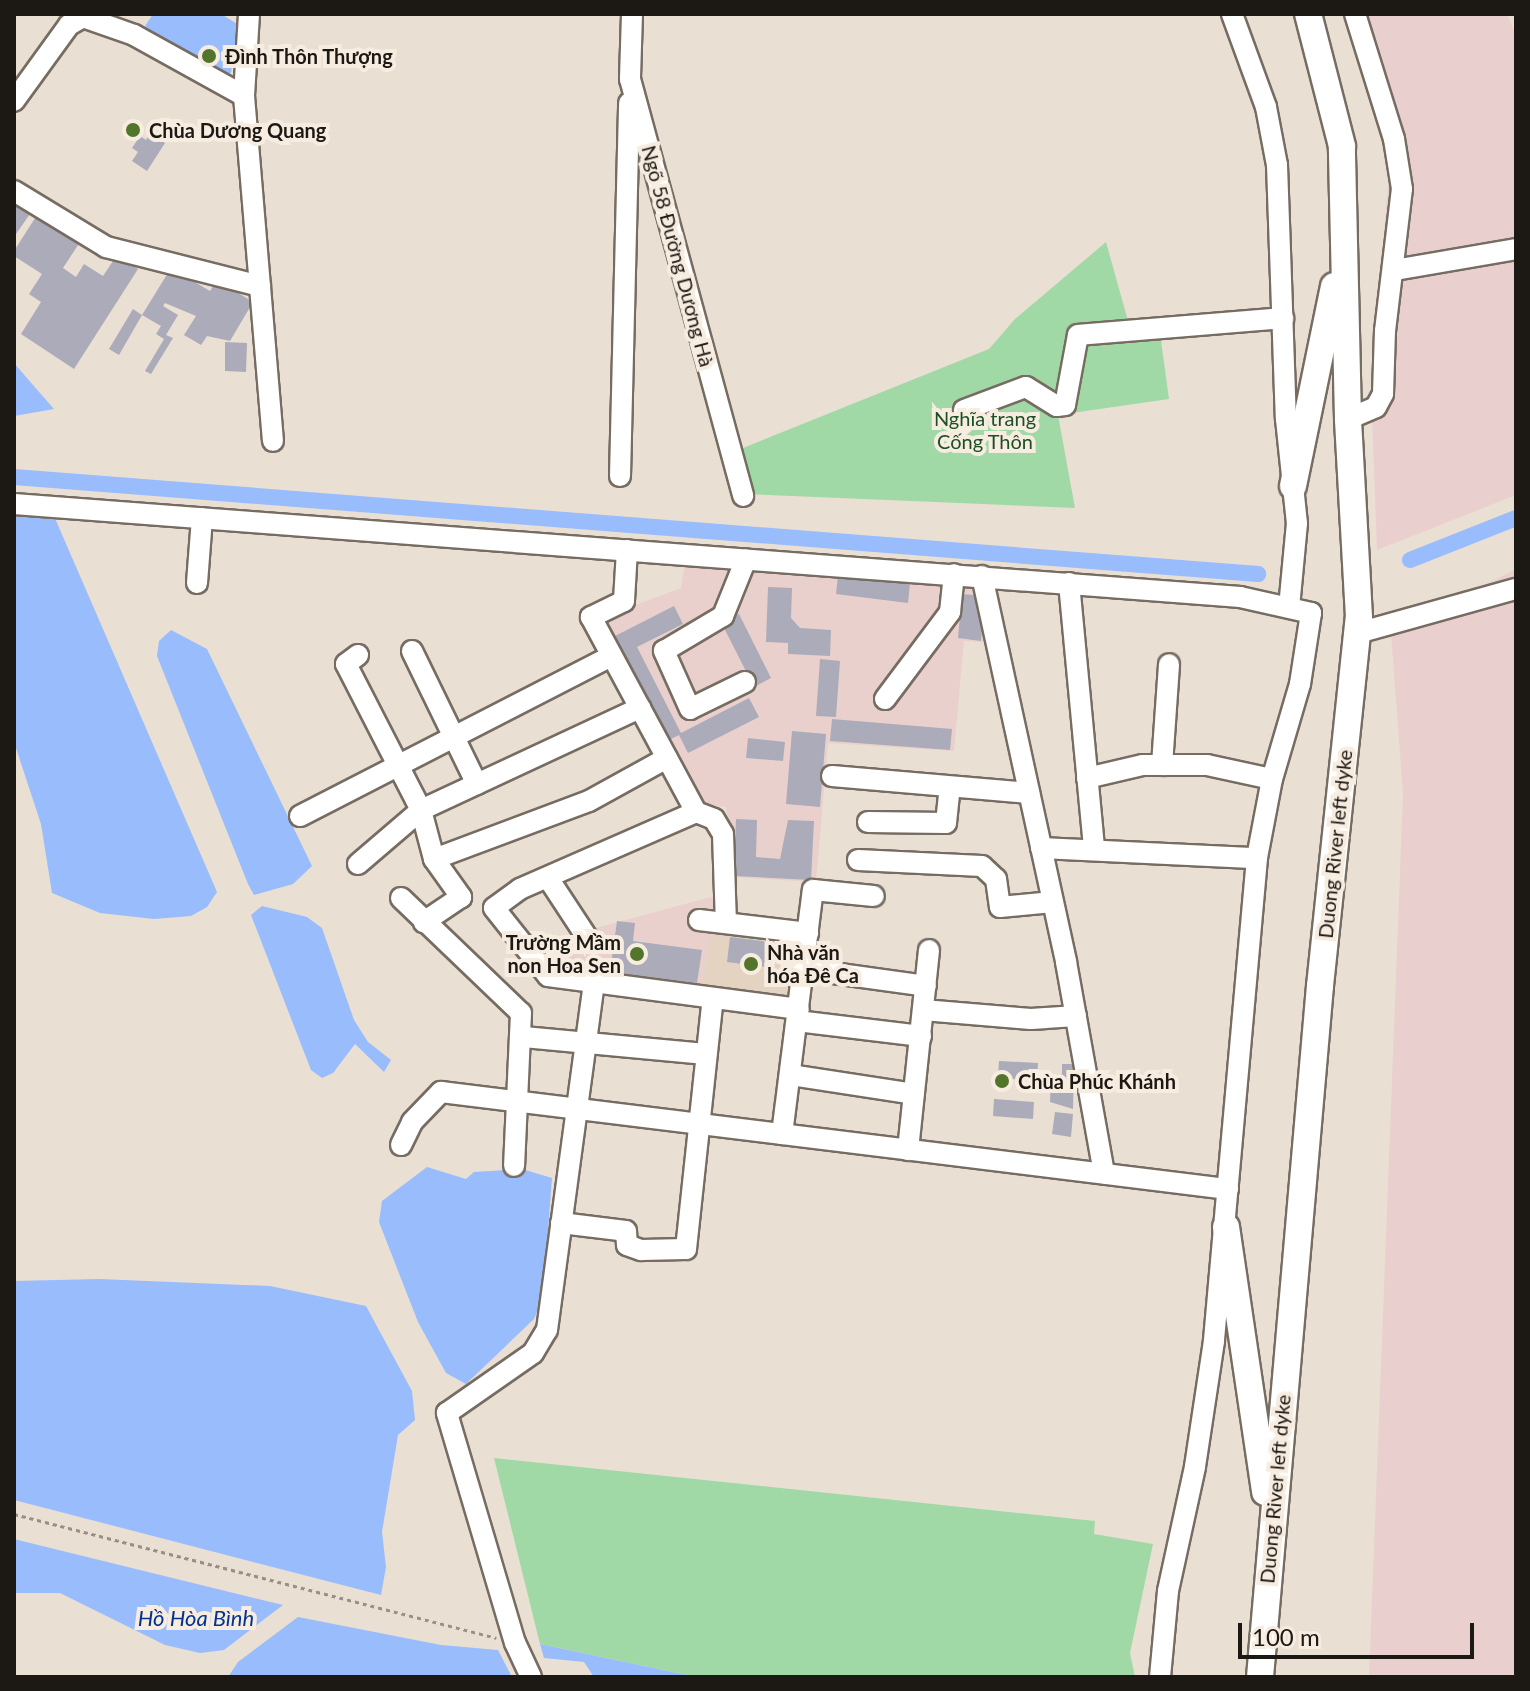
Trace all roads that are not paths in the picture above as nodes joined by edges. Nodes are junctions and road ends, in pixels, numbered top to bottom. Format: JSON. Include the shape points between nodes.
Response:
{"nodes":[{"id":1,"x":249,"y":14,"type":"edge"},
{"id":2,"x":632,"y":14,"type":"edge"},
{"id":3,"x":1232,"y":14,"type":"edge"},
{"id":4,"x":1308,"y":14,"type":"edge"},
{"id":5,"x":1364,"y":20,"type":"edge"},
{"id":6,"x":630,"y":79,"type":"junction"},
{"id":7,"x":244,"y":96,"type":"junction"},
{"id":8,"x":14,"y":101,"type":"edge"},
{"id":9,"x":14,"y":191,"type":"edge"},
{"id":10,"x":1344,"y":239,"type":"junction"},
{"id":11,"x":1516,"y":249,"type":"edge"},
{"id":12,"x":1395,"y":270,"type":"junction"},
{"id":13,"x":260,"y":286,"type":"junction"},
{"id":14,"x":1283,"y":318,"type":"junction"},
{"id":15,"x":964,"y":410,"type":"dead end"},
{"id":16,"x":1348,"y":419,"type":"junction"},
{"id":17,"x":273,"y":441,"type":"dead end"},
{"id":18,"x":620,"y":476,"type":"dead end"},
{"id":19,"x":1293,"y":486,"type":"junction"},
{"id":20,"x":743,"y":496,"type":"dead end"},
{"id":21,"x":14,"y":504,"type":"edge"},
{"id":22,"x":202,"y":518,"type":"junction"},
{"id":23,"x":627,"y":550,"type":"junction"},
{"id":24,"x":746,"y":559,"type":"junction"},
{"id":25,"x":954,"y":574,"type":"junction"},
{"id":26,"x":982,"y":576,"type":"junction"},
{"id":27,"x":197,"y":583,"type":"dead end"},
{"id":28,"x":1069,"y":583,"type":"junction"},
{"id":29,"x":1516,"y":589,"type":"edge"},
{"id":30,"x":1289,"y":608,"type":"junction"},
{"id":31,"x":1358,"y":633,"type":"junction"},
{"id":32,"x":412,"y":651,"type":"dead end"},
{"id":33,"x":358,"y":655,"type":"dead end"},
{"id":34,"x":608,"y":658,"type":"junction"},
{"id":35,"x":1169,"y":664,"type":"dead end"},
{"id":36,"x":745,"y":682,"type":"dead end"},
{"id":37,"x":885,"y":699,"type":"dead end"},
{"id":38,"x":640,"y":708,"type":"junction"},
{"id":39,"x":453,"y":735,"type":"junction"},
{"id":40,"x":667,"y":758,"type":"junction"},
{"id":41,"x":397,"y":764,"type":"junction"},
{"id":42,"x":1162,"y":765,"type":"junction"},
{"id":43,"x":832,"y":776,"type":"dead end"},
{"id":44,"x":1087,"y":778,"type":"junction"},
{"id":45,"x":1272,"y":779,"type":"junction"},
{"id":46,"x":477,"y":784,"type":"junction"},
{"id":47,"x":950,"y":787,"type":"junction"},
{"id":48,"x":1029,"y":793,"type":"junction"},
{"id":49,"x":421,"y":810,"type":"junction"},
{"id":50,"x":696,"y":812,"type":"junction"},
{"id":51,"x":300,"y":816,"type":"dead end"},
{"id":52,"x":868,"y":822,"type":"dead end"},
{"id":53,"x":1041,"y":848,"type":"junction"},
{"id":54,"x":1094,"y":849,"type":"junction"},
{"id":55,"x":1257,"y":858,"type":"junction"},
{"id":56,"x":434,"y":859,"type":"junction"},
{"id":57,"x":858,"y":860,"type":"dead end"},
{"id":58,"x":358,"y":864,"type":"dead end"},
{"id":59,"x":548,"y":878,"type":"junction"},
{"id":60,"x":874,"y":896,"type":"dead end"},
{"id":61,"x":401,"y":898,"type":"dead end"},
{"id":62,"x":1053,"y":902,"type":"junction"},
{"id":63,"x":699,"y":920,"type":"dead end"},
{"id":64,"x":424,"y":922,"type":"junction"},
{"id":65,"x":726,"y":923,"type":"junction"},
{"id":66,"x":808,"y":933,"type":"junction"},
{"id":67,"x":588,"y":939,"type":"dead end"},
{"id":68,"x":929,"y":950,"type":"dead end"},
{"id":69,"x":804,"y":969,"type":"junction"},
{"id":70,"x":594,"y":983,"type":"junction"},
{"id":71,"x":926,"y":986,"type":"junction"},
{"id":72,"x":713,"y":998,"type":"junction"},
{"id":73,"x":923,"y":1010,"type":"junction"},
{"id":74,"x":798,"y":1015,"type":"junction"},
{"id":75,"x":1076,"y":1016,"type":"junction"},
{"id":76,"x":921,"y":1036,"type":"junction"},
{"id":77,"x":523,"y":1037,"type":"junction"},
{"id":78,"x":585,"y":1040,"type":"junction"},
{"id":79,"x":706,"y":1054,"type":"junction"},
{"id":80,"x":790,"y":1075,"type":"junction"},
{"id":81,"x":914,"y":1094,"type":"junction"},
{"id":82,"x":517,"y":1101,"type":"junction"},
{"id":83,"x":578,"y":1109,"type":"junction"},
{"id":84,"x":700,"y":1122,"type":"junction"},
{"id":85,"x":782,"y":1134,"type":"junction"},
{"id":86,"x":401,"y":1145,"type":"dead end"},
{"id":87,"x":908,"y":1150,"type":"junction"},
{"id":88,"x":514,"y":1166,"type":"dead end"},
{"id":89,"x":1104,"y":1174,"type":"junction"},
{"id":90,"x":1228,"y":1189,"type":"junction"},
{"id":91,"x":561,"y":1223,"type":"junction"},
{"id":92,"x":1226,"y":1227,"type":"junction"},
{"id":93,"x":1271,"y":1535,"type":"junction"},
{"id":94,"x":531,"y":1677,"type":"edge"},
{"id":95,"x":1160,"y":1677,"type":"edge"},
{"id":96,"x":1260,"y":1677,"type":"edge"}],
"edges":[{"from":1,"to":7,"type":"street"},
{"from":2,"to":6,"type":"street","name":"Ngõ 58 Đường Dương Hà"},
{"from":3,"to":14,"type":"street","via":[[1275,146]]},
{"from":4,"to":10,"type":"main road","name":"Duong River left dyke","via":[[1340,129]]},
{"from":5,"to":12,"type":"street","via":[[1402,189]]},
{"from":6,"to":18,"type":"street"},
{"from":6,"to":20,"type":"street","name":"Ngõ 58 Đường Dương Hà"},
{"from":7,"to":8,"type":"street","via":[[134,35],[83,17],[69,25]]},
{"from":7,"to":13,"type":"street"},
{"from":9,"to":13,"type":"street","via":[[106,247]]},
{"from":10,"to":16,"type":"main road","name":"Duong River left dyke"},
{"from":10,"to":19,"type":"main road"},
{"from":11,"to":12,"type":"street"},
{"from":12,"to":16,"type":"street","via":[[1382,399]]},
{"from":13,"to":17,"type":"street"},
{"from":14,"to":15,"type":"street","via":[[1078,335],[1065,405],[1057,406],[1026,387]]},
{"from":14,"to":19,"type":"street"},
{"from":16,"to":31,"type":"main road","name":"Duong River left dyke"},
{"from":19,"to":30,"type":"street","via":[[1296,539]]},
{"from":21,"to":22,"type":"street"},
{"from":22,"to":23,"type":"street"},
{"from":22,"to":27,"type":"street"},
{"from":23,"to":24,"type":"street"},
{"from":23,"to":34,"type":"street","via":[[624,601],[591,617]]},
{"from":24,"to":25,"type":"street"},
{"from":24,"to":36,"type":"street","via":[[723,616],[664,651],[690,709]]},
{"from":25,"to":26,"type":"street"},
{"from":25,"to":37,"type":"street","via":[[950,612]]},
{"from":26,"to":28,"type":"street"},
{"from":26,"to":48,"type":"street"},
{"from":28,"to":30,"type":"street","via":[[1240,597]]},
{"from":28,"to":44,"type":"street"},
{"from":29,"to":31,"type":"street"},
{"from":30,"to":45,"type":"street","via":[[1311,613],[1300,684]]},
{"from":31,"to":93,"type":"main road","name":"Duong River left dyke"},
{"from":32,"to":39,"type":"street"},
{"from":33,"to":41,"type":"street","via":[[346,664]]},
{"from":34,"to":38,"type":"street"},
{"from":34,"to":39,"type":"street"},
{"from":35,"to":42,"type":"street"},
{"from":38,"to":40,"type":"street"},
{"from":38,"to":46,"type":"street"},
{"from":39,"to":41,"type":"street"},
{"from":39,"to":46,"type":"street"},
{"from":40,"to":50,"type":"street"},
{"from":40,"to":56,"type":"street","via":[[589,801]]},
{"from":41,"to":49,"type":"street"},
{"from":41,"to":51,"type":"street"},
{"from":42,"to":44,"type":"street"},
{"from":42,"to":45,"type":"street","via":[[1207,765]]},
{"from":43,"to":47,"type":"street"},
{"from":44,"to":54,"type":"street"},
{"from":45,"to":55,"type":"street"},
{"from":46,"to":49,"type":"street"},
{"from":47,"to":48,"type":"street"},
{"from":47,"to":52,"type":"street","via":[[946,823]]},
{"from":48,"to":53,"type":"street"},
{"from":49,"to":56,"type":"street"},
{"from":49,"to":58,"type":"street"},
{"from":50,"to":59,"type":"street"},
{"from":50,"to":65,"type":"street","via":[[714,819],[723,834]]},
{"from":53,"to":54,"type":"street"},
{"from":53,"to":62,"type":"street"},
{"from":54,"to":55,"type":"street"},
{"from":55,"to":90,"type":"street"},
{"from":56,"to":64,"type":"street","via":[[461,897]]},
{"from":57,"to":62,"type":"street","via":[[982,866],[996,879],[1000,907]]},
{"from":59,"to":67,"type":"street"},
{"from":59,"to":70,"type":"street","via":[[494,908],[548,976]]},
{"from":60,"to":66,"type":"street","via":[[813,890]]},
{"from":61,"to":64,"type":"street"},
{"from":62,"to":75,"type":"street"},
{"from":63,"to":65,"type":"street"},
{"from":64,"to":77,"type":"street","via":[[521,1013]]},
{"from":65,"to":66,"type":"street"},
{"from":66,"to":69,"type":"street"},
{"from":68,"to":71,"type":"street"},
{"from":69,"to":71,"type":"street"},
{"from":69,"to":74,"type":"street"},
{"from":70,"to":72,"type":"street"},
{"from":70,"to":78,"type":"street"},
{"from":71,"to":73,"type":"street"},
{"from":72,"to":74,"type":"street"},
{"from":72,"to":79,"type":"street"},
{"from":73,"to":75,"type":"street","via":[[1031,1019]]},
{"from":73,"to":76,"type":"street"},
{"from":74,"to":76,"type":"street"},
{"from":74,"to":80,"type":"street"},
{"from":75,"to":89,"type":"street"},
{"from":76,"to":81,"type":"street"},
{"from":77,"to":78,"type":"street"},
{"from":77,"to":82,"type":"street"},
{"from":78,"to":79,"type":"street"},
{"from":78,"to":83,"type":"street"},
{"from":79,"to":84,"type":"street"},
{"from":80,"to":81,"type":"street"},
{"from":80,"to":85,"type":"street"},
{"from":81,"to":87,"type":"street"},
{"from":82,"to":83,"type":"street"},
{"from":82,"to":86,"type":"street","via":[[441,1092],[412,1122]]},
{"from":82,"to":88,"type":"street"},
{"from":83,"to":84,"type":"street"},
{"from":83,"to":91,"type":"street"},
{"from":84,"to":85,"type":"street"},
{"from":84,"to":91,"type":"street","via":[[691,1233],[681,1253],[627,1245],[626,1231]]},
{"from":85,"to":87,"type":"street"},
{"from":87,"to":89,"type":"street"},
{"from":89,"to":90,"type":"street"},
{"from":90,"to":92,"type":"street"},
{"from":91,"to":94,"type":"street","via":[[547,1330],[533,1353],[447,1413],[515,1643]]},
{"from":92,"to":93,"type":"main road"},
{"from":92,"to":95,"type":"street","via":[[1208,1389],[1168,1591]]},
{"from":93,"to":96,"type":"main road","name":"Duong River left dyke"}]}
